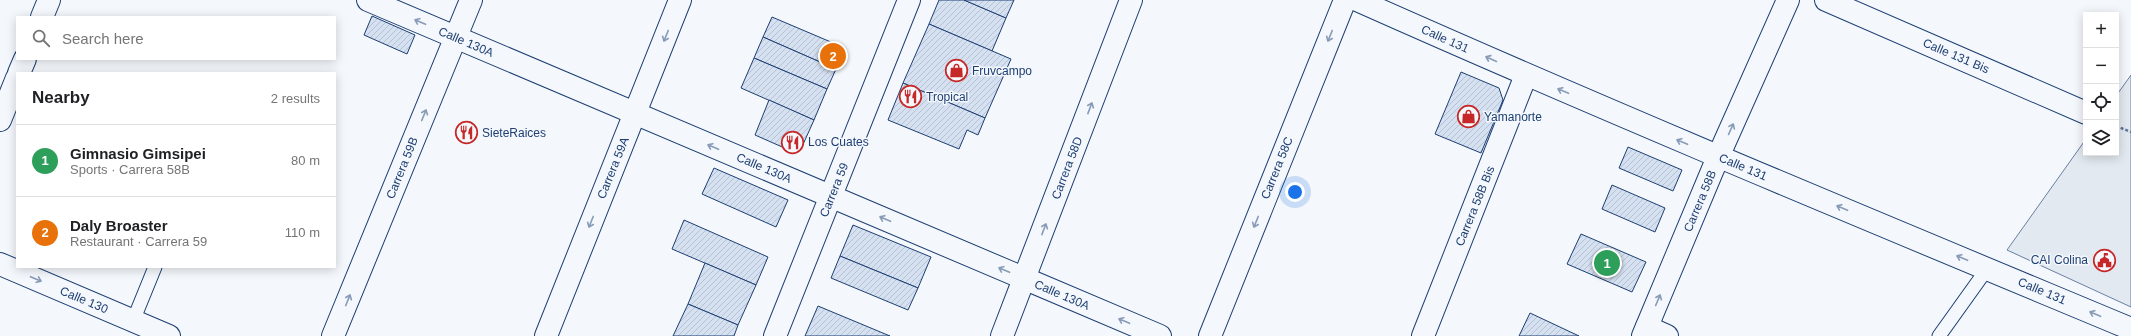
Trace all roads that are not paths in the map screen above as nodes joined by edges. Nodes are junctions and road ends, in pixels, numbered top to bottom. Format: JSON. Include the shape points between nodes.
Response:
{"nodes":[{"id":1,"x":48,"y":0,"type":"edge"},
{"id":2,"x":368,"y":0,"type":"edge"},
{"id":3,"x":471,"y":0,"type":"edge"},
{"id":4,"x":680,"y":0,"type":"edge"},
{"id":5,"x":909,"y":0,"type":"edge"},
{"id":6,"x":1131,"y":0,"type":"edge"},
{"id":7,"x":1345,"y":0,"type":"edge"},
{"id":8,"x":1357,"y":0,"type":"edge"},
{"id":9,"x":1788,"y":0,"type":"edge"},
{"id":10,"x":1826,"y":0,"type":"edge"},
{"id":11,"x":42,"y":16,"type":"edge"},
{"id":12,"x":456,"y":38,"type":"junction"},
{"id":13,"x":25,"y":60,"type":"edge"},
{"id":14,"x":19,"y":72,"type":"edge"},
{"id":15,"x":1526,"y":75,"type":"junction"},
{"id":16,"x":16,"y":80,"type":"edge"},
{"id":17,"x":2083,"y":112,"type":"edge"},
{"id":18,"x":635,"y":114,"type":"junction"},
{"id":19,"x":0,"y":120,"type":"edge"},
{"id":20,"x":1718,"y":157,"type":"junction"},
{"id":21,"x":831,"y":197,"type":"junction"},
{"id":22,"x":0,"y":264,"type":"edge"},
{"id":23,"x":155,"y":268,"type":"edge"},
{"id":24,"x":1987,"y":269,"type":"junction"},
{"id":25,"x":1025,"y":279,"type":"junction"},
{"id":26,"x":133,"y":321,"type":"junction"},
{"id":27,"x":2131,"y":328,"type":"edge"},
{"id":28,"x":1645,"y":332,"type":"edge"},
{"id":29,"x":169,"y":336,"type":"edge"},
{"id":30,"x":333,"y":336,"type":"edge"},
{"id":31,"x":546,"y":336,"type":"edge"},
{"id":32,"x":775,"y":336,"type":"edge"},
{"id":33,"x":1002,"y":336,"type":"edge"},
{"id":34,"x":1160,"y":336,"type":"edge"},
{"id":35,"x":1210,"y":336,"type":"edge"},
{"id":36,"x":1423,"y":336,"type":"edge"},
{"id":37,"x":1667,"y":336,"type":"edge"},
{"id":38,"x":1939,"y":336,"type":"edge"}],
"edges":[{"from":1,"to":11,"type":"street"},
{"from":12,"to":2,"type":"street","name":"Calle 130A","one_way":true},
{"from":3,"to":12,"type":"street","name":"Carrera 59B"},
{"from":4,"to":18,"type":"street","name":"Carrera 59A","one_way":true},
{"from":5,"to":21,"type":"street","name":"Carrera 59"},
{"from":25,"to":6,"type":"street","name":"Carrera 58D","one_way":true},
{"from":7,"to":35,"type":"street","name":"Carrera 58C","one_way":true},
{"from":15,"to":8,"type":"street","name":"Calle 131","one_way":true},
{"from":20,"to":9,"type":"street","name":"Carrera 58B","one_way":true},
{"from":10,"to":17,"type":"street","name":"Calle 131 Bis"},
{"from":12,"to":18,"type":"street","name":"Calle 130A"},
{"from":30,"to":12,"type":"street","name":"Carrera 59B","one_way":true},
{"from":13,"to":14,"type":"street"},
{"from":20,"to":15,"type":"street","name":"Calle 131","one_way":true},
{"from":15,"to":36,"type":"street","name":"Carrera 58B Bis"},
{"from":16,"to":19,"type":"street"},
{"from":21,"to":18,"type":"street","name":"Calle 130A","one_way":true},
{"from":18,"to":31,"type":"street","name":"Carrera 59A","one_way":true},
{"from":24,"to":20,"type":"street","name":"Calle 131","one_way":true},
{"from":28,"to":20,"type":"street","name":"Carrera 58B","one_way":true},
{"from":25,"to":21,"type":"street","name":"Calle 130A","one_way":true},
{"from":21,"to":32,"type":"street","name":"Carrera 59"},
{"from":22,"to":26,"type":"street","name":"Calle 130","one_way":true},
{"from":23,"to":26,"type":"lane"},
{"from":27,"to":24,"type":"street","name":"Calle 131","one_way":true},
{"from":24,"to":38,"type":"lane"},
{"from":25,"to":33,"type":"street","name":"Carrera 58D"},
{"from":34,"to":25,"type":"street","name":"Calle 130A","one_way":true},
{"from":26,"to":29,"type":"street","name":"Calle 130"},
{"from":28,"to":37,"type":"street"}]}
